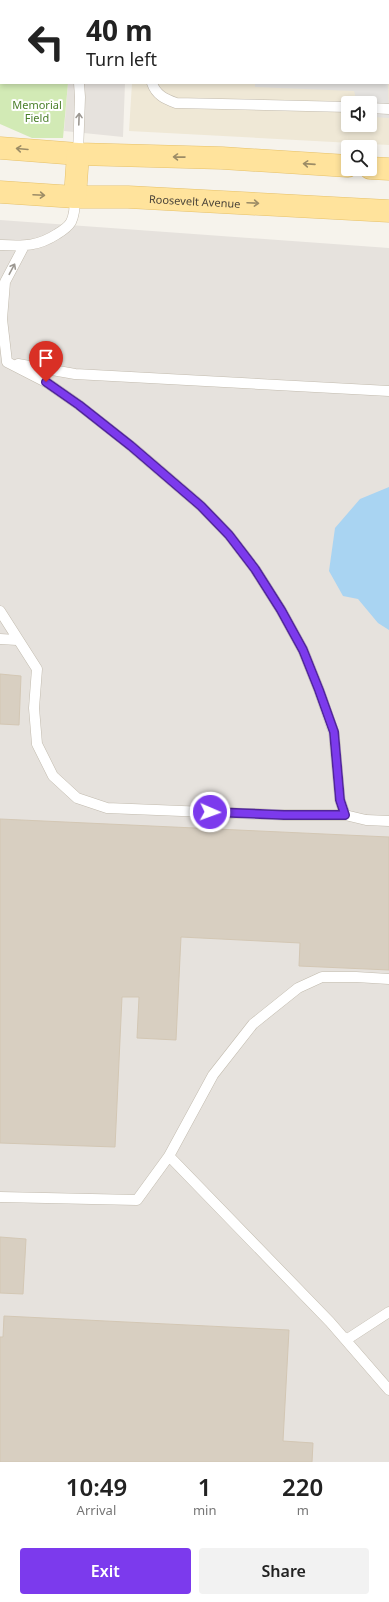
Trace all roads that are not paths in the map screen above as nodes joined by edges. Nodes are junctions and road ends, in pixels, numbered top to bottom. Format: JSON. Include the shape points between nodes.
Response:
{"nodes":[{"id":1,"x":79,"y":84,"type":"edge"},
{"id":2,"x":152,"y":84,"type":"edge"},
{"id":3,"x":341,"y":107,"type":"edge"},
{"id":4,"x":377,"y":108,"type":"edge"},
{"id":5,"x":389,"y":109,"type":"edge"},
{"id":6,"x":0,"y":148,"type":"edge"},
{"id":7,"x":78,"y":154,"type":"junction"},
{"id":8,"x":341,"y":166,"type":"edge"},
{"id":9,"x":377,"y":168,"type":"edge"},
{"id":10,"x":389,"y":169,"type":"edge"},
{"id":11,"x":0,"y":192,"type":"edge"},
{"id":12,"x":76,"y":197,"type":"junction"},
{"id":13,"x":389,"y":210,"type":"edge"},
{"id":14,"x":0,"y":245,"type":"edge"},
{"id":15,"x":24,"y":246,"type":"junction"},
{"id":16,"x":2,"y":362,"type":"edge"},
{"id":17,"x":389,"y":392,"type":"edge"},
{"id":18,"x":0,"y":611,"type":"edge"},
{"id":19,"x":0,"y":639,"type":"edge"},
{"id":20,"x":17,"y":640,"type":"junction"},
{"id":21,"x":345,"y":815,"type":"junction"},
{"id":22,"x":389,"y":821,"type":"edge"},
{"id":23,"x":389,"y":979,"type":"edge"},
{"id":24,"x":168,"y":1156,"type":"junction"},
{"id":25,"x":0,"y":1197,"type":"edge"},
{"id":26,"x":389,"y":1312,"type":"edge"},
{"id":27,"x":346,"y":1340,"type":"junction"},
{"id":28,"x":389,"y":1390,"type":"edge"}],
"edges":[{"from":7,"to":1,"type":"lane","one_way":true},
{"from":2,"to":3,"type":"lane","via":[[161,96],[176,103]]},
{"from":4,"to":5,"type":"lane"},
{"from":7,"to":6,"type":"main road","one_way":true},
{"from":8,"to":7,"type":"main road","one_way":true,"via":[[222,158]]},
{"from":7,"to":12,"type":"main road"},
{"from":9,"to":10,"type":"main road"},
{"from":11,"to":12,"type":"main road","name":"Roosevelt Avenue","one_way":true},
{"from":12,"to":13,"type":"main road","name":"Roosevelt Avenue","one_way":true},
{"from":12,"to":15,"type":"lane","via":[[71,221],[64,230],[45,241]]},
{"from":14,"to":15,"type":"lane"},
{"from":16,"to":15,"type":"lane","one_way":true,"via":[[5,282]]},
{"from":16,"to":17,"type":"lane","via":[[75,374]]},
{"from":16,"to":21,"type":"lane","via":[[46,382],[131,446],[201,506],[229,535],[255,569],[303,650],[334,732],[340,800]]},
{"from":18,"to":20,"type":"lane"},
{"from":19,"to":20,"type":"lane"},
{"from":20,"to":21,"type":"lane","via":[[37,669],[34,708],[37,744],[53,776],[77,798],[107,808]]},
{"from":21,"to":22,"type":"lane","via":[[366,820]]},
{"from":23,"to":24,"type":"lane","via":[[322,977],[298,988],[253,1024],[213,1074]]},
{"from":24,"to":25,"type":"lane","via":[[137,1200]]},
{"from":24,"to":27,"type":"lane"},
{"from":26,"to":27,"type":"lane"},
{"from":27,"to":28,"type":"lane"}]}
